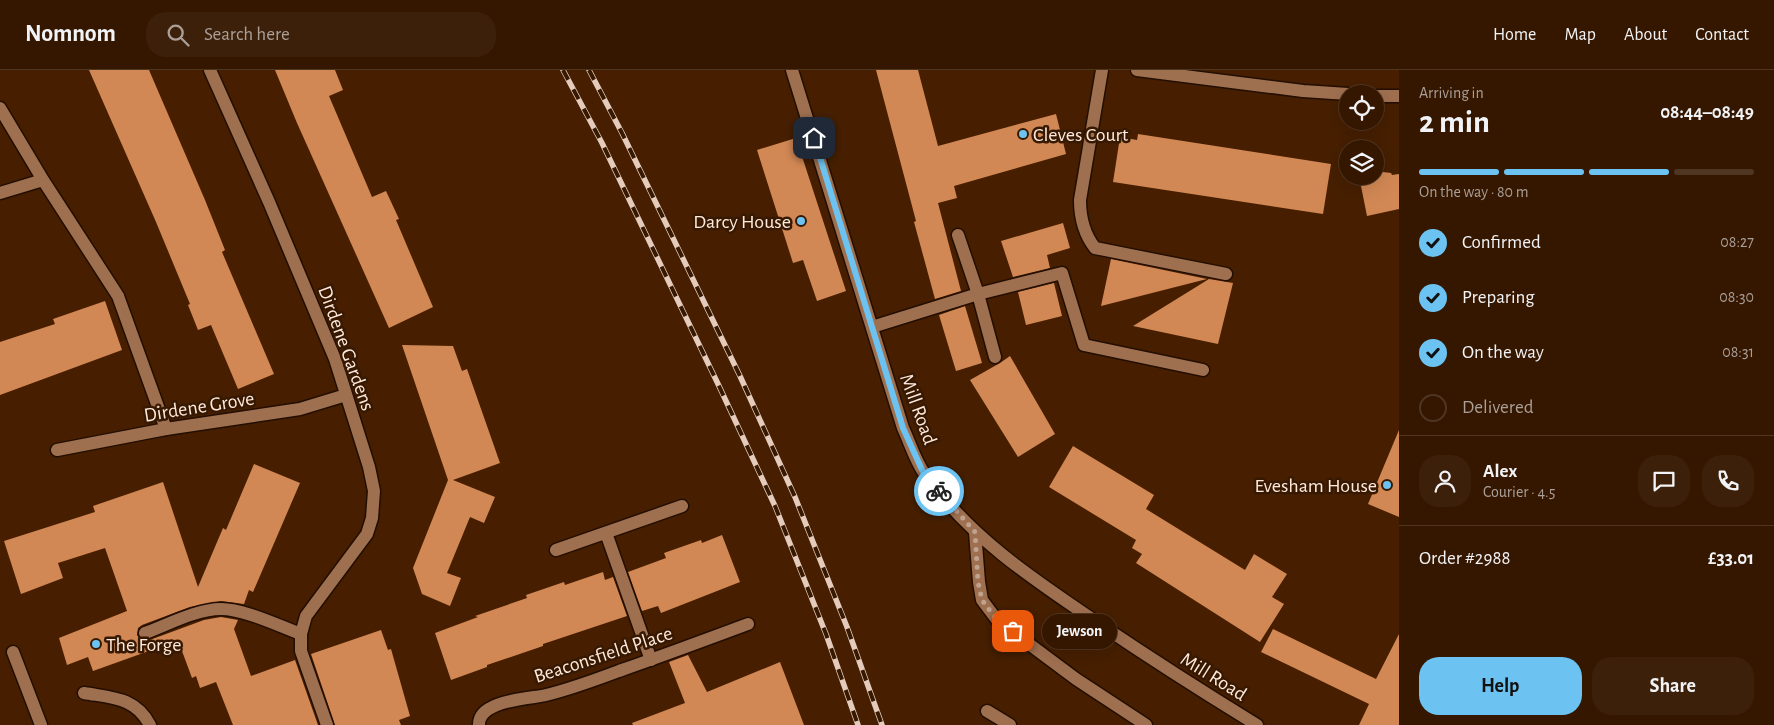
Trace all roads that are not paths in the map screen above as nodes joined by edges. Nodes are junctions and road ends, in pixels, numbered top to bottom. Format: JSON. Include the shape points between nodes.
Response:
{"nodes":[{"id":1,"x":210,"y":70,"type":"edge"},
{"id":2,"x":792,"y":70,"type":"edge"},
{"id":3,"x":1102,"y":70,"type":"edge"},
{"id":4,"x":1137,"y":70,"type":"edge"},
{"id":5,"x":1339,"y":93,"type":"edge"},
{"id":6,"x":1384,"y":96,"type":"edge"},
{"id":7,"x":1399,"y":96,"type":"edge"},
{"id":8,"x":0,"y":108,"type":"edge"},
{"id":9,"x":43,"y":180,"type":"junction"},
{"id":10,"x":0,"y":193,"type":"edge"},
{"id":11,"x":958,"y":235,"type":"dead end"},
{"id":12,"x":1226,"y":274,"type":"dead end"},
{"id":13,"x":978,"y":294,"type":"junction"},
{"id":14,"x":872,"y":327,"type":"junction"},
{"id":15,"x":995,"y":357,"type":"dead end"},
{"id":16,"x":1203,"y":370,"type":"dead end"},
{"id":17,"x":346,"y":394,"type":"junction"},
{"id":18,"x":166,"y":429,"type":"junction"},
{"id":19,"x":57,"y":450,"type":"dead end"},
{"id":20,"x":682,"y":506,"type":"dead end"},
{"id":21,"x":975,"y":532,"type":"junction"},
{"id":22,"x":606,"y":533,"type":"junction"},
{"id":23,"x":556,"y":550,"type":"dead end"},
{"id":24,"x":748,"y":624,"type":"dead end"},
{"id":25,"x":145,"y":633,"type":"dead end"},
{"id":26,"x":301,"y":634,"type":"junction"},
{"id":27,"x":13,"y":652,"type":"dead end"},
{"id":28,"x":650,"y":660,"type":"junction"},
{"id":29,"x":84,"y":693,"type":"dead end"},
{"id":30,"x":987,"y":712,"type":"dead end"},
{"id":31,"x":42,"y":725,"type":"edge"},
{"id":32,"x":150,"y":725,"type":"edge"},
{"id":33,"x":327,"y":725,"type":"edge"},
{"id":34,"x":479,"y":725,"type":"edge"},
{"id":35,"x":1010,"y":725,"type":"edge"},
{"id":36,"x":1146,"y":725,"type":"edge"},
{"id":37,"x":1257,"y":725,"type":"edge"}],
"edges":[{"from":1,"to":17,"type":"street","name":"Dirdene Gardens","via":[[332,350]]},
{"from":2,"to":14,"type":"street","name":"Mill Road"},
{"from":3,"to":12,"type":"street","via":[[1080,200],[1080,215],[1088,238],[1095,248]]},
{"from":4,"to":5,"type":"street"},
{"from":6,"to":7,"type":"street"},
{"from":8,"to":9,"type":"street"},
{"from":9,"to":10,"type":"street"},
{"from":9,"to":18,"type":"street","via":[[118,296]]},
{"from":11,"to":13,"type":"street"},
{"from":13,"to":14,"type":"street"},
{"from":13,"to":15,"type":"street"},
{"from":13,"to":16,"type":"street","via":[[1062,273],[1084,345]]},
{"from":14,"to":21,"type":"street","name":"Mill Road","via":[[903,428],[923,472]]},
{"from":17,"to":18,"type":"street","name":"Dirdene Grove","via":[[300,409]]},
{"from":17,"to":26,"type":"street","name":"Dirdene Gardens","via":[[369,467],[374,492],[372,518],[367,534],[306,616]]},
{"from":18,"to":19,"type":"street","name":"Dirdene Grove"},
{"from":20,"to":22,"type":"street"},
{"from":21,"to":36,"type":"street","via":[[982,600],[997,620],[1076,679]]},
{"from":21,"to":37,"type":"street","name":"Mill Road","via":[[1041,584]]},
{"from":22,"to":23,"type":"street"},
{"from":22,"to":28,"type":"street"},
{"from":24,"to":28,"type":"street","name":"Beaconsfield Place"},
{"from":25,"to":26,"type":"street","via":[[204,611],[220,609],[235,610]]},
{"from":26,"to":33,"type":"street","via":[[301,651]]},
{"from":27,"to":31,"type":"street"},
{"from":28,"to":34,"type":"street","name":"Beaconsfield Place","via":[[546,695],[507,702],[484,711]]},
{"from":29,"to":32,"type":"street","via":[[122,699],[134,705]]},
{"from":30,"to":35,"type":"street"}]}
